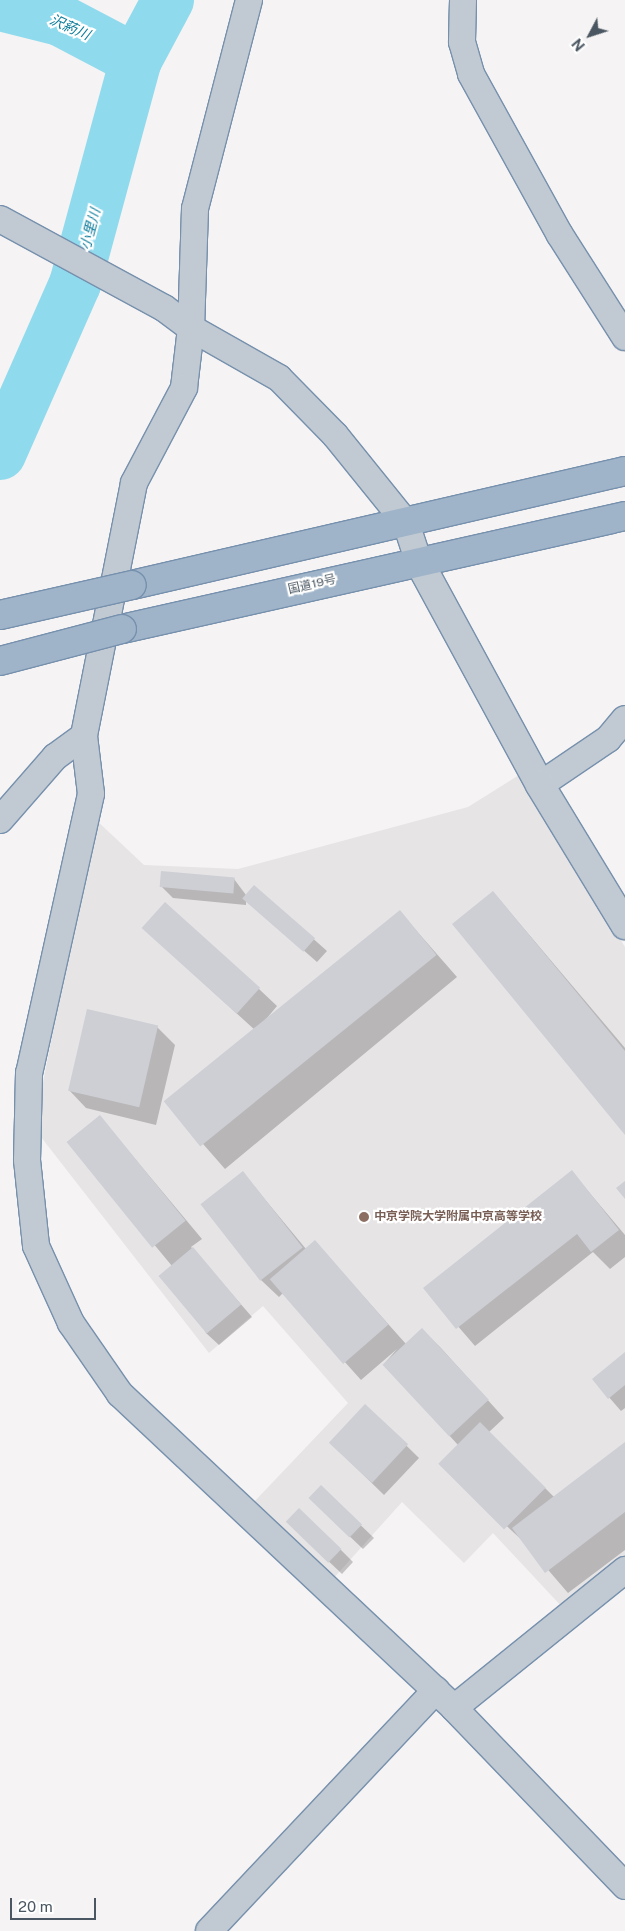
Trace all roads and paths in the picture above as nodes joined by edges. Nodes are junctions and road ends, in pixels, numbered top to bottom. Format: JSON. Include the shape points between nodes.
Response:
{"nodes":[{"id":1,"x":249,"y":0,"type":"edge"},
{"id":2,"x":463,"y":0,"type":"edge"},
{"id":3,"x":0,"y":219,"type":"edge"},
{"id":4,"x":191,"y":328,"type":"junction"},
{"id":5,"x":625,"y":337,"type":"edge"},
{"id":6,"x":625,"y":471,"type":"edge"},
{"id":7,"x":625,"y":516,"type":"edge"},
{"id":8,"x":406,"y":523,"type":"junction"},
{"id":9,"x":418,"y":560,"type":"junction"},
{"id":10,"x":0,"y":615,"type":"edge"},
{"id":11,"x":0,"y":662,"type":"edge"},
{"id":12,"x":625,"y":719,"type":"edge"},
{"id":13,"x":84,"y":736,"type":"junction"},
{"id":14,"x":540,"y":785,"type":"junction"},
{"id":15,"x":0,"y":820,"type":"edge"},
{"id":16,"x":625,"y":925,"type":"edge"},
{"id":17,"x":625,"y":1570,"type":"edge"},
{"id":18,"x":436,"y":1690,"type":"junction"},
{"id":19,"x":454,"y":1708,"type":"junction"},
{"id":20,"x":625,"y":1886,"type":"edge"},
{"id":21,"x":209,"y":1931,"type":"edge"}],
"edges":[{"from":1,"to":4,"type":"street","via":[[195,208]]},
{"from":2,"to":5,"type":"street","via":[[462,42],[471,74],[560,235]]},
{"from":3,"to":4,"type":"street","via":[[164,308]]},
{"from":4,"to":8,"type":"street","via":[[279,378],[335,435]]},
{"from":4,"to":13,"type":"street","via":[[184,388],[134,483]]},
{"from":6,"to":8,"type":"highway"},
{"from":7,"to":9,"type":"highway","name":"国道19号"},
{"from":8,"to":9,"type":"street"},
{"from":8,"to":10,"type":"highway","bridge":true},
{"from":9,"to":11,"type":"highway","name":"国道19号","bridge":true,"via":[[122,629]]},
{"from":9,"to":14,"type":"street"},
{"from":12,"to":14,"type":"street","via":[[608,739]]},
{"from":13,"to":15,"type":"street","via":[[55,757]]},
{"from":13,"to":18,"type":"street","via":[[91,794],[29,1073],[27,1160],[36,1246],[72,1323],[120,1394]]},
{"from":14,"to":16,"type":"street"},
{"from":17,"to":19,"type":"street"},
{"from":18,"to":19,"type":"street"},
{"from":18,"to":21,"type":"street"},
{"from":19,"to":20,"type":"street"}]}
